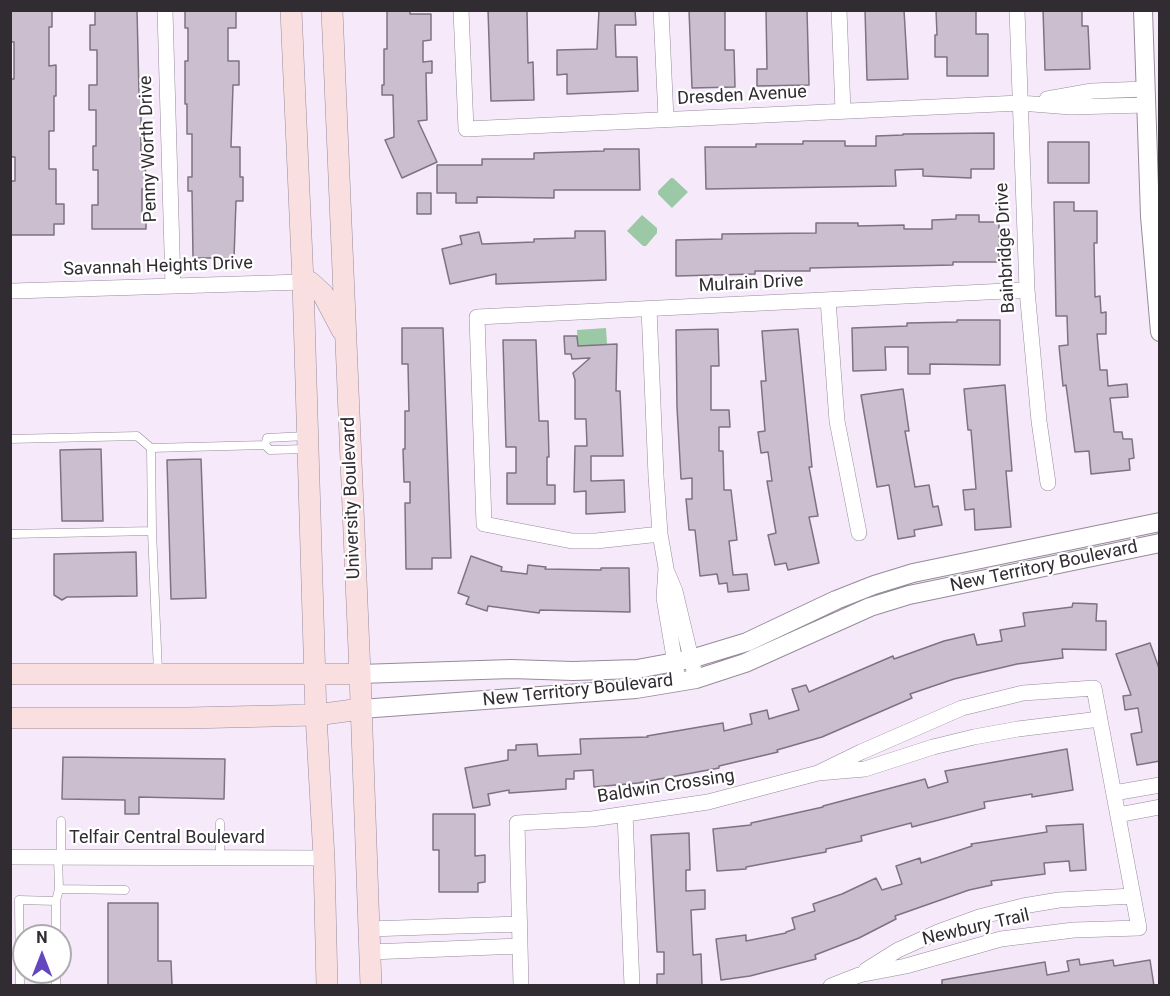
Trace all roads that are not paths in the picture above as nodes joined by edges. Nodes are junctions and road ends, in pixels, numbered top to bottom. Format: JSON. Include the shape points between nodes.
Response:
{"nodes":[{"id":1,"x":165,"y":10,"type":"edge"},
{"id":2,"x":291,"y":10,"type":"edge"},
{"id":3,"x":332,"y":10,"type":"edge"},
{"id":4,"x":461,"y":10,"type":"edge"},
{"id":5,"x":661,"y":10,"type":"edge"},
{"id":6,"x":839,"y":10,"type":"edge"},
{"id":7,"x":1017,"y":10,"type":"edge"},
{"id":8,"x":1143,"y":10,"type":"edge"},
{"id":9,"x":1146,"y":97,"type":"junction"},
{"id":10,"x":1020,"y":103,"type":"junction"},
{"id":11,"x":843,"y":111,"type":"junction"},
{"id":12,"x":666,"y":119,"type":"junction"},
{"id":13,"x":303,"y":282,"type":"junction"},
{"id":14,"x":173,"y":286,"type":"junction"},
{"id":15,"x":1027,"y":290,"type":"junction"},
{"id":16,"x":11,"y":291,"type":"edge"},
{"id":17,"x":828,"y":300,"type":"junction"},
{"id":18,"x":649,"y":308,"type":"junction"},
{"id":19,"x":1159,"y":323,"type":"edge"},
{"id":20,"x":346,"y":339,"type":"junction"},
{"id":21,"x":10,"y":439,"type":"edge"},
{"id":22,"x":309,"y":442,"type":"junction"},
{"id":23,"x":265,"y":445,"type":"junction"},
{"id":24,"x":151,"y":448,"type":"junction"},
{"id":25,"x":1048,"y":483,"type":"dead end"},
{"id":26,"x":1160,"y":522,"type":"edge"},
{"id":27,"x":153,"y":531,"type":"junction"},
{"id":28,"x":859,"y":533,"type":"dead end"},
{"id":29,"x":10,"y":534,"type":"edge"},
{"id":30,"x":660,"y":534,"type":"junction"},
{"id":31,"x":1160,"y":543,"type":"edge"},
{"id":32,"x":682,"y":661,"type":"junction"},
{"id":33,"x":10,"y":674,"type":"edge"},
{"id":34,"x":158,"y":674,"type":"junction"},
{"id":35,"x":360,"y":674,"type":"junction"},
{"id":36,"x":316,"y":675,"type":"junction"},
{"id":37,"x":687,"y":680,"type":"junction"},
{"id":38,"x":361,"y":709,"type":"junction"},
{"id":39,"x":316,"y":715,"type":"junction"},
{"id":40,"x":10,"y":718,"type":"edge"},
{"id":41,"x":1100,"y":719,"type":"junction"},
{"id":42,"x":818,"y":773,"type":"junction"},
{"id":43,"x":1160,"y":785,"type":"edge"},
{"id":44,"x":1114,"y":793,"type":"junction"},
{"id":45,"x":1160,"y":807,"type":"edge"},
{"id":46,"x":625,"y":814,"type":"junction"},
{"id":47,"x":1118,"y":815,"type":"junction"},
{"id":48,"x":61,"y":821,"type":"dead end"},
{"id":49,"x":220,"y":823,"type":"dead end"},
{"id":50,"x":10,"y":857,"type":"edge"},
{"id":51,"x":60,"y":858,"type":"junction"},
{"id":52,"x":220,"y":858,"type":"junction"},
{"id":53,"x":324,"y":858,"type":"junction"},
{"id":54,"x":59,"y":890,"type":"junction"},
{"id":55,"x":125,"y":891,"type":"dead end"},
{"id":56,"x":1133,"y":896,"type":"junction"},
{"id":57,"x":56,"y":901,"type":"junction"},
{"id":58,"x":56,"y":924,"type":"edge"},
{"id":59,"x":520,"y":924,"type":"junction"},
{"id":60,"x":368,"y":930,"type":"junction"},
{"id":61,"x":520,"y":946,"type":"junction"},
{"id":62,"x":370,"y":952,"type":"junction"},
{"id":63,"x":859,"y":975,"type":"junction"},
{"id":64,"x":20,"y":986,"type":"edge"},
{"id":65,"x":327,"y":986,"type":"edge"},
{"id":66,"x":371,"y":986,"type":"edge"},
{"id":67,"x":521,"y":986,"type":"edge"},
{"id":68,"x":632,"y":986,"type":"edge"},
{"id":69,"x":831,"y":986,"type":"edge"}],
"edges":[{"from":1,"to":14,"type":"street","name":"Penny Worth Drive"},
{"from":2,"to":13,"type":"main road"},
{"from":3,"to":20,"type":"main road","name":"University Boulevard"},
{"from":4,"to":12,"type":"street","name":"Dresden Avenue","via":[[466,129]]},
{"from":5,"to":12,"type":"street"},
{"from":6,"to":11,"type":"street"},
{"from":7,"to":10,"type":"street","name":"Bainbridge Drive"},
{"from":8,"to":9,"type":"street"},
{"from":9,"to":10,"type":"street","name":"Dresden Avenue","via":[[1092,91]]},
{"from":9,"to":19,"type":"street"},
{"from":10,"to":11,"type":"street","name":"Dresden Avenue"},
{"from":10,"to":15,"type":"street","name":"Bainbridge Drive"},
{"from":11,"to":12,"type":"street","name":"Dresden Avenue"},
{"from":13,"to":14,"type":"street","name":"Savannah Heights Drive"},
{"from":13,"to":20,"type":"main road","via":[[310,282],[323,294]]},
{"from":13,"to":22,"type":"main road"},
{"from":14,"to":16,"type":"street","name":"Savannah Heights Drive"},
{"from":15,"to":17,"type":"street","name":"Mulrain Drive"},
{"from":15,"to":25,"type":"street","name":"Bainbridge Drive"},
{"from":17,"to":18,"type":"street","name":"Mulrain Drive"},
{"from":17,"to":28,"type":"street","via":[[837,421]]},
{"from":18,"to":30,"type":"street"},
{"from":18,"to":30,"type":"street","name":"Mulrain Drive","via":[[477,317],[484,524],[572,541]]},
{"from":20,"to":35,"type":"main road","name":"University Boulevard"},
{"from":21,"to":24,"type":"lane","via":[[137,436]]},
{"from":22,"to":23,"type":"lane","via":[[270,450]]},
{"from":22,"to":23,"type":"lane","via":[[267,438]]},
{"from":22,"to":36,"type":"main road"},
{"from":23,"to":24,"type":"lane"},
{"from":24,"to":27,"type":"lane"},
{"from":26,"to":32,"type":"street","name":"New Territory Boulevard","via":[[913,573],[836,600],[747,642]]},
{"from":27,"to":29,"type":"lane"},
{"from":27,"to":34,"type":"lane"},
{"from":30,"to":32,"type":"street","via":[[675,591]]},
{"from":31,"to":37,"type":"street","name":"New Territory Boulevard","via":[[909,595],[870,607],[745,663]]},
{"from":32,"to":35,"type":"street","name":"New Territory Boulevard","via":[[637,669]]},
{"from":32,"to":37,"type":"street"},
{"from":33,"to":34,"type":"main road","name":"New Territory Boulevard"},
{"from":34,"to":36,"type":"main road","name":"New Territory Boulevard"},
{"from":35,"to":36,"type":"main road","name":"New Territory Boulevard"},
{"from":35,"to":38,"type":"main road","name":"University Boulevard"},
{"from":36,"to":39,"type":"main road"},
{"from":37,"to":38,"type":"street","name":"New Territory Boulevard","via":[[636,689]]},
{"from":38,"to":39,"type":"main road","name":"New Territory Boulevard"},
{"from":38,"to":60,"type":"main road","name":"University Boulevard"},
{"from":39,"to":40,"type":"main road","name":"New Territory Boulevard"},
{"from":39,"to":53,"type":"main road"},
{"from":41,"to":42,"type":"street","name":"Baldwin Crossing","via":[[974,737],[865,769]]},
{"from":41,"to":42,"type":"street","name":"Baldwin Crossing","via":[[1094,688],[1023,693],[962,708]]},
{"from":41,"to":44,"type":"street"},
{"from":42,"to":46,"type":"street","name":"Baldwin Crossing","via":[[708,802]]},
{"from":43,"to":44,"type":"street"},
{"from":44,"to":47,"type":"street"},
{"from":45,"to":47,"type":"street"},
{"from":46,"to":59,"type":"street","name":"Baldwin Crossing","via":[[517,823]]},
{"from":46,"to":68,"type":"street"},
{"from":47,"to":56,"type":"street"},
{"from":48,"to":51,"type":"lane"},
{"from":49,"to":52,"type":"lane"},
{"from":50,"to":51,"type":"street","name":"Telfair Central Boulevard"},
{"from":51,"to":52,"type":"street","name":"Telfair Central Boulevard"},
{"from":51,"to":54,"type":"lane"},
{"from":52,"to":53,"type":"street","name":"Telfair Central Boulevard"},
{"from":53,"to":65,"type":"main road"},
{"from":54,"to":55,"type":"lane"},
{"from":54,"to":57,"type":"lane"},
{"from":56,"to":63,"type":"street","name":"Newbury Trail","via":[[1059,900],[979,917],[898,950]]},
{"from":56,"to":63,"type":"street","name":"Newbury Trail","via":[[1139,928],[1074,930],[1001,939]]},
{"from":57,"to":58,"type":"lane"},
{"from":57,"to":64,"type":"lane","via":[[19,900]]},
{"from":59,"to":60,"type":"street"},
{"from":59,"to":61,"type":"street"},
{"from":60,"to":62,"type":"main road","name":"University Boulevard"},
{"from":61,"to":62,"type":"street"},
{"from":61,"to":67,"type":"street"},
{"from":62,"to":66,"type":"main road","name":"University Boulevard"},
{"from":63,"to":69,"type":"street","name":"Newbury Trail"}]}
